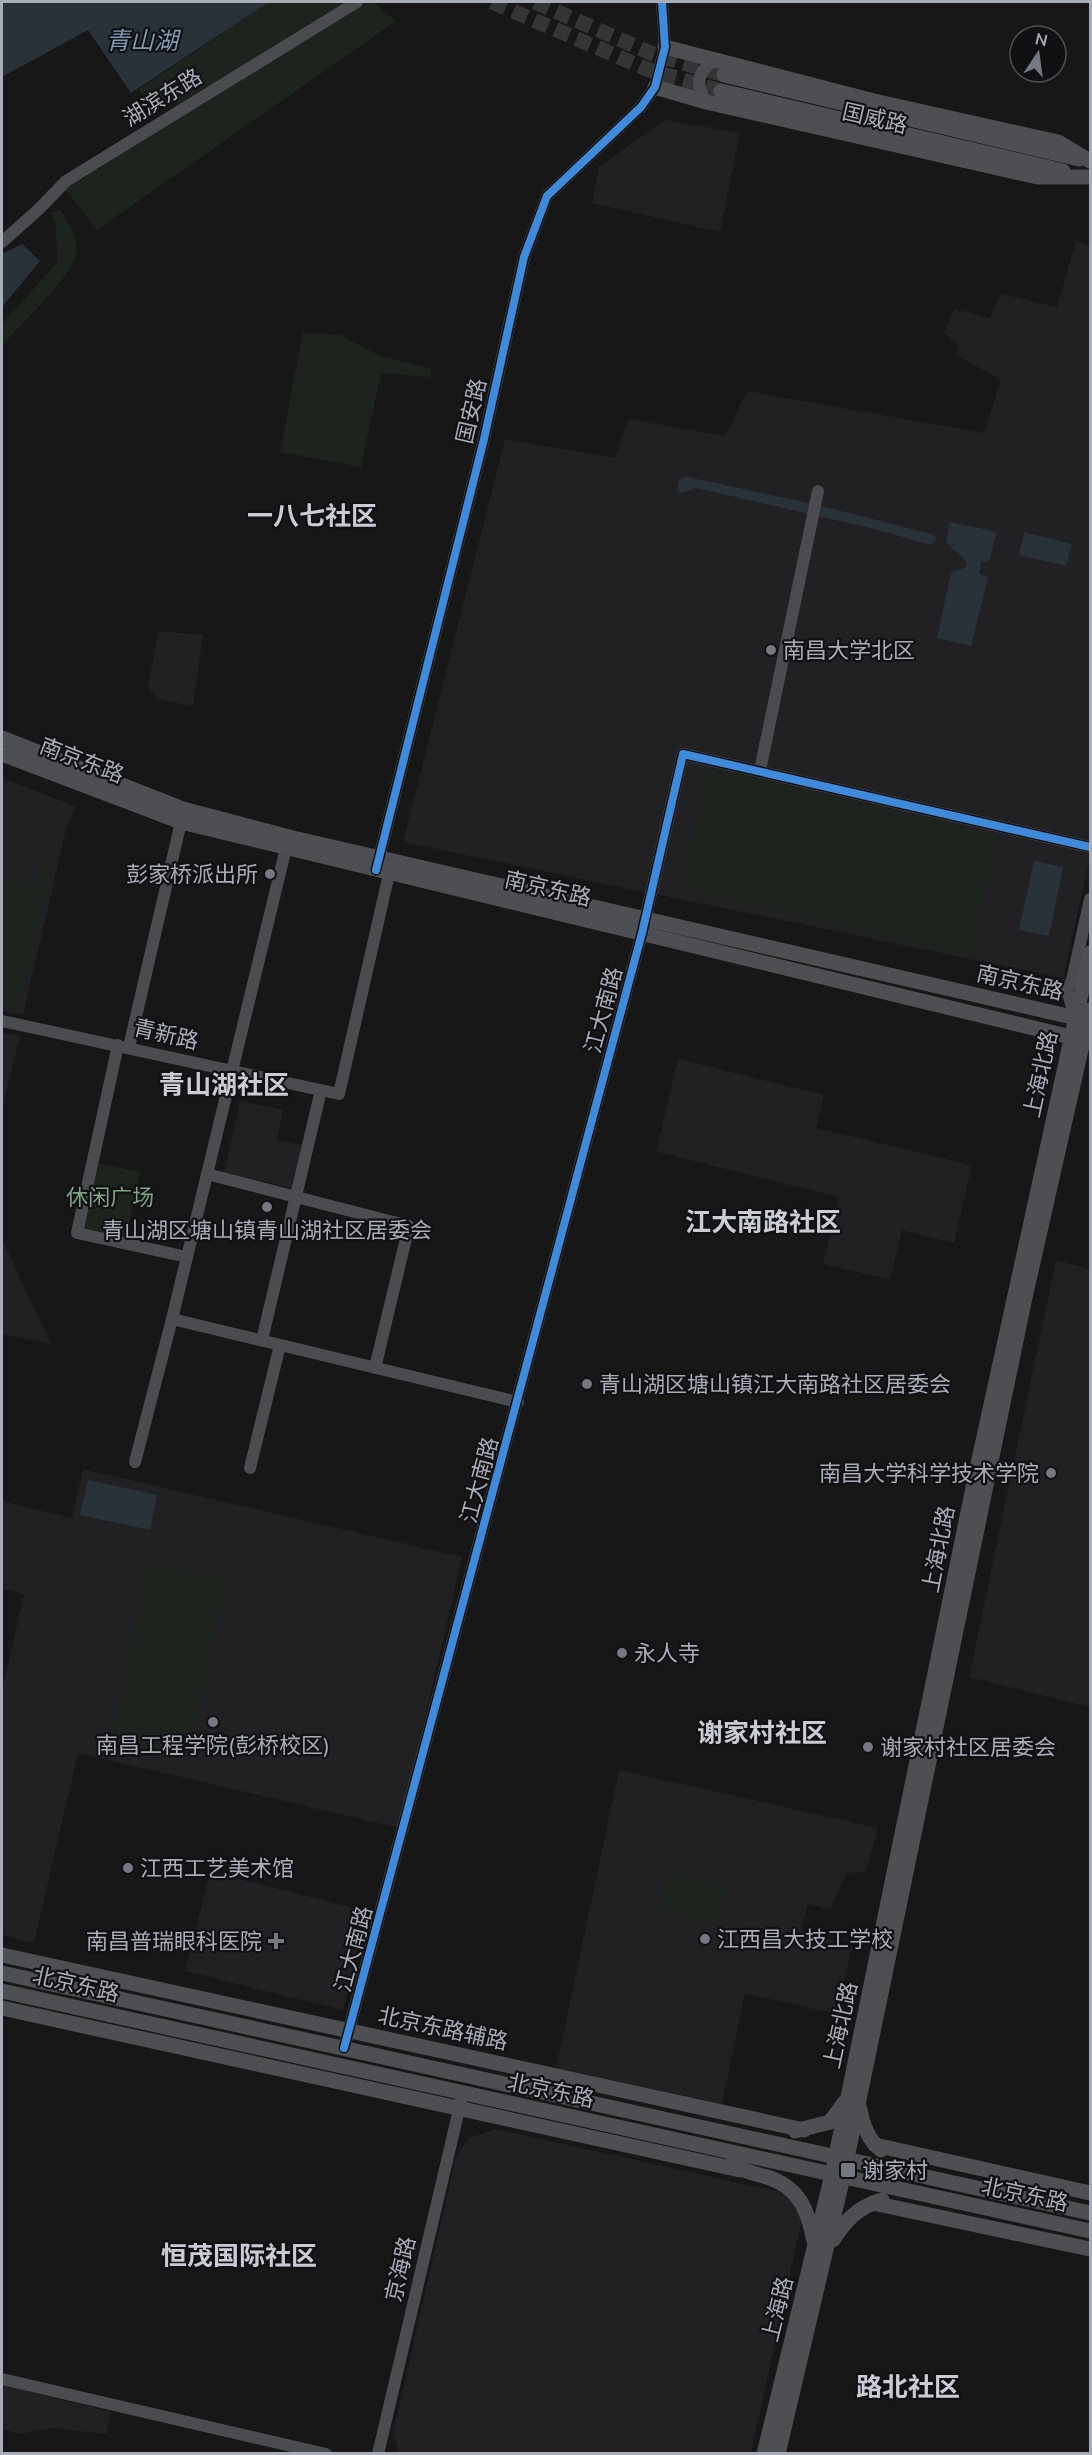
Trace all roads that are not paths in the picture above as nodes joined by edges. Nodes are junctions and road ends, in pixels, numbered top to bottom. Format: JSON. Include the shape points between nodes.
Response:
{"nodes":[{"id":1,"x":357,"y":2,"type":"edge"},
{"id":2,"x":662,"y":2,"type":"edge"},
{"id":3,"x":665,"y":47,"type":"junction"},
{"id":4,"x":718,"y":59,"type":"junction"},
{"id":5,"x":724,"y":75,"type":"tunnel mouth"},
{"id":6,"x":655,"y":87,"type":"junction"},
{"id":7,"x":721,"y":91,"type":"tunnel mouth"},
{"id":8,"x":706,"y":102,"type":"junction"},
{"id":9,"x":1090,"y":170,"type":"edge"},
{"id":10,"x":2,"y":242,"type":"edge"},
{"id":11,"x":818,"y":496,"type":"dead end"},
{"id":12,"x":2,"y":738,"type":"edge"},
{"id":13,"x":2,"y":754,"type":"edge"},
{"id":14,"x":760,"y":770,"type":"junction"},
{"id":15,"x":181,"y":822,"type":"junction"},
{"id":16,"x":1090,"y":847,"type":"edge"},
{"id":17,"x":286,"y":848,"type":"junction"},
{"id":18,"x":384,"y":865,"type":"junction"},
{"id":19,"x":1090,"y":899,"type":"edge"},
{"id":20,"x":644,"y":926,"type":"junction"},
{"id":21,"x":1090,"y":953,"type":"edge"},
{"id":22,"x":1087,"y":1018,"type":"edge"},
{"id":23,"x":2,"y":1021,"type":"edge"},
{"id":24,"x":1082,"y":1039,"type":"edge"},
{"id":25,"x":124,"y":1046,"type":"junction"},
{"id":26,"x":232,"y":1071,"type":"junction"},
{"id":27,"x":321,"y":1090,"type":"junction"},
{"id":28,"x":207,"y":1174,"type":"junction"},
{"id":29,"x":296,"y":1196,"type":"junction"},
{"id":30,"x":187,"y":1257,"type":"junction"},
{"id":31,"x":172,"y":1319,"type":"junction"},
{"id":32,"x":262,"y":1340,"type":"junction"},
{"id":33,"x":280,"y":1345,"type":"junction"},
{"id":34,"x":375,"y":1368,"type":"junction"},
{"id":35,"x":518,"y":1402,"type":"junction"},
{"id":36,"x":135,"y":1462,"type":"dead end"},
{"id":37,"x":250,"y":1468,"type":"dead end"},
{"id":38,"x":2,"y":1955,"type":"edge"},
{"id":39,"x":2,"y":1972,"type":"edge"},
{"id":40,"x":2,"y":1991,"type":"edge"},
{"id":41,"x":2,"y":2008,"type":"edge"},
{"id":42,"x":349,"y":2031,"type":"junction"},
{"id":43,"x":344,"y":2048,"type":"junction"},
{"id":44,"x":850,"y":2089,"type":"junction"},
{"id":45,"x":463,"y":2094,"type":"junction"},
{"id":46,"x":859,"y":2105,"type":"junction"},
{"id":47,"x":459,"y":2110,"type":"junction"},
{"id":48,"x":804,"y":2130,"type":"junction"},
{"id":49,"x":745,"y":2136,"type":"junction"},
{"id":50,"x":875,"y":2145,"type":"junction"},
{"id":51,"x":708,"y":2146,"type":"junction"},
{"id":52,"x":841,"y":2158,"type":"junction"},
{"id":53,"x":740,"y":2170,"type":"junction"},
{"id":54,"x":918,"y":2175,"type":"junction"},
{"id":55,"x":838,"y":2176,"type":"junction"},
{"id":56,"x":1090,"y":2193,"type":"edge"},
{"id":57,"x":924,"y":2195,"type":"junction"},
{"id":58,"x":873,"y":2203,"type":"junction"},
{"id":59,"x":1090,"y":2213,"type":"edge"},
{"id":60,"x":1090,"y":2231,"type":"edge"},
{"id":61,"x":821,"y":2249,"type":"junction"},
{"id":62,"x":1090,"y":2249,"type":"edge"},
{"id":63,"x":2,"y":2379,"type":"edge"},
{"id":64,"x":326,"y":2454,"type":"edge"},
{"id":65,"x":378,"y":2454,"type":"edge"},
{"id":66,"x":764,"y":2454,"type":"edge"},
{"id":67,"x":778,"y":2454,"type":"edge"}],
"edges":[{"from":1,"to":10,"type":"street","name":"湖滨东路","via":[[66,181]]},
{"from":2,"to":3,"type":"street","name":"国安路"},
{"from":3,"to":4,"type":"main road","name":"国威路"},
{"from":3,"to":6,"type":"street","name":"国安路"},
{"from":4,"to":8,"type":"street","via":[[706,65],[698,77],[699,91]]},
{"from":4,"to":9,"type":"main road","name":"国威路","via":[[874,101],[1058,142]]},
{"from":5,"to":9,"type":"main road","name":"国威路"},
{"from":6,"to":8,"type":"main road","name":"国威路"},
{"from":6,"to":18,"type":"street","name":"国安路","via":[[640,107],[547,196],[524,257]]},
{"from":7,"to":9,"type":"main road","name":"国威路"},
{"from":8,"to":9,"type":"main road","name":"国威路","via":[[1038,177]]},
{"from":11,"to":14,"type":"street"},
{"from":12,"to":18,"type":"main road","name":"南京东路","via":[[183,809]]},
{"from":13,"to":15,"type":"main road","name":"南京东路"},
{"from":14,"to":16,"type":"street"},
{"from":14,"to":20,"type":"street","name":"江大南路","via":[[683,754]]},
{"from":15,"to":17,"type":"main road","name":"南京东路"},
{"from":15,"to":25,"type":"street"},
{"from":17,"to":18,"type":"main road","name":"南京东路"},
{"from":17,"to":26,"type":"street"},
{"from":18,"to":20,"type":"main road","name":"南京东路"},
{"from":18,"to":27,"type":"street","name":"国安路","via":[[339,1094]]},
{"from":19,"to":22,"type":"street","via":[[1072,980],[1066,990]]},
{"from":20,"to":22,"type":"main road","name":"南京东路"},
{"from":20,"to":24,"type":"main road","name":"南京东路"},
{"from":20,"to":35,"type":"street","name":"江大南路"},
{"from":21,"to":22,"type":"main road","name":"上海北路"},
{"from":22,"to":24,"type":"main road","name":"上海北路"},
{"from":23,"to":25,"type":"street","name":"青新路"},
{"from":24,"to":44,"type":"main road","name":"上海北路","via":[[976,1473]]},
{"from":24,"to":46,"type":"main road","name":"上海北路"},
{"from":25,"to":26,"type":"street","name":"青新路"},
{"from":25,"to":30,"type":"street","via":[[77,1233]]},
{"from":26,"to":27,"type":"street","name":"青新路"},
{"from":26,"to":28,"type":"street"},
{"from":27,"to":29,"type":"street"},
{"from":28,"to":29,"type":"street"},
{"from":28,"to":30,"type":"street"},
{"from":29,"to":32,"type":"street"},
{"from":29,"to":34,"type":"street","via":[[409,1226]]},
{"from":30,"to":31,"type":"street"},
{"from":31,"to":32,"type":"street"},
{"from":31,"to":36,"type":"street"},
{"from":32,"to":33,"type":"street"},
{"from":33,"to":34,"type":"street"},
{"from":33,"to":37,"type":"street"},
{"from":34,"to":35,"type":"street"},
{"from":35,"to":42,"type":"street","name":"江大南路"},
{"from":38,"to":42,"type":"main road","name":"北京东路辅路"},
{"from":39,"to":43,"type":"main road","name":"北京东路"},
{"from":40,"to":45,"type":"main road","name":"北京东路"},
{"from":41,"to":47,"type":"main road"},
{"from":42,"to":43,"type":"street","name":"江大南路"},
{"from":42,"to":48,"type":"main road","name":"北京东路辅路"},
{"from":43,"to":49,"type":"main road","name":"北京东路"},
{"from":44,"to":48,"type":"main road","via":[[830,2122]]},
{"from":44,"to":52,"type":"main road","name":"上海北路"},
{"from":45,"to":47,"type":"street","name":"京海路"},
{"from":45,"to":51,"type":"main road","name":"北京东路"},
{"from":46,"to":50,"type":"main road","via":[[863,2124]]},
{"from":46,"to":52,"type":"main road","name":"上海北路"},
{"from":47,"to":53,"type":"main road"},
{"from":47,"to":65,"type":"street","name":"京海路"},
{"from":48,"to":49,"type":"main road"},
{"from":49,"to":52,"type":"main road","name":"北京东路"},
{"from":50,"to":54,"type":"main road"},
{"from":50,"to":56,"type":"main road","name":"北京东路"},
{"from":51,"to":53,"type":"main road"},
{"from":51,"to":55,"type":"main road","name":"北京东路"},
{"from":52,"to":54,"type":"main road","name":"北京东路"},
{"from":52,"to":55,"type":"main road","name":"上海路"},
{"from":53,"to":61,"type":"main road","via":[[780,2181],[800,2197]]},
{"from":54,"to":59,"type":"main road","name":"北京东路"},
{"from":55,"to":57,"type":"main road","name":"北京东路"},
{"from":55,"to":61,"type":"main road","name":"上海路"},
{"from":57,"to":58,"type":"main road"},
{"from":57,"to":60,"type":"main road","name":"北京东路"},
{"from":58,"to":61,"type":"main road","via":[[845,2222]]},
{"from":58,"to":62,"type":"main road","name":"北京东路"},
{"from":61,"to":66,"type":"main road","name":"上海路"},
{"from":61,"to":67,"type":"main road","name":"上海路"},
{"from":63,"to":64,"type":"street"}]}
